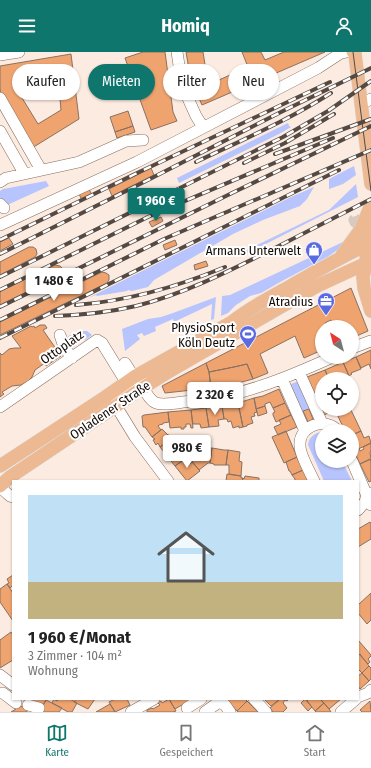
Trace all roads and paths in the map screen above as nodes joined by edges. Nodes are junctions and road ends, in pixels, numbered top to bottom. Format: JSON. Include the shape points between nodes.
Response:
{"nodes":[{"id":1,"x":19,"y":52,"type":"edge"},
{"id":2,"x":177,"y":52,"type":"edge"},
{"id":3,"x":352,"y":52,"type":"edge"},
{"id":4,"x":0,"y":55,"type":"edge"},
{"id":5,"x":0,"y":98,"type":"edge"},
{"id":6,"x":366,"y":102,"type":"edge"},
{"id":7,"x":203,"y":127,"type":"junction"},
{"id":8,"x":0,"y":130,"type":"edge"},
{"id":9,"x":142,"y":140,"type":"dead end"},
{"id":10,"x":41,"y":170,"type":"junction"},
{"id":11,"x":24,"y":173,"type":"junction"},
{"id":12,"x":0,"y":182,"type":"edge"},
{"id":13,"x":371,"y":184,"type":"edge"},
{"id":14,"x":371,"y":205,"type":"edge"},
{"id":15,"x":0,"y":225,"type":"edge"},
{"id":16,"x":371,"y":227,"type":"edge"},
{"id":17,"x":369,"y":244,"type":"edge"},
{"id":18,"x":340,"y":258,"type":"junction"},
{"id":19,"x":368,"y":263,"type":"edge"},
{"id":20,"x":252,"y":308,"type":"junction"},
{"id":21,"x":371,"y":311,"type":"edge"},
{"id":22,"x":234,"y":334,"type":"junction"},
{"id":23,"x":60,"y":335,"type":"dead end"},
{"id":24,"x":371,"y":341,"type":"edge"},
{"id":25,"x":359,"y":345,"type":"edge"},
{"id":26,"x":72,"y":358,"type":"junction"},
{"id":27,"x":125,"y":363,"type":"dead end"},
{"id":28,"x":317,"y":364,"type":"edge"},
{"id":29,"x":299,"y":372,"type":"junction"},
{"id":30,"x":140,"y":378,"type":"junction"},
{"id":31,"x":282,"y":379,"type":"junction"},
{"id":32,"x":116,"y":406,"type":"junction"},
{"id":33,"x":0,"y":407,"type":"edge"},
{"id":34,"x":322,"y":423,"type":"junction"},
{"id":35,"x":326,"y":424,"type":"edge"},
{"id":36,"x":305,"y":431,"type":"junction"},
{"id":37,"x":0,"y":466,"type":"edge"},
{"id":38,"x":356,"y":468,"type":"edge"},
{"id":39,"x":167,"y":480,"type":"edge"},
{"id":40,"x":314,"y":480,"type":"edge"},
{"id":41,"x":1,"y":485,"type":"edge"},
{"id":42,"x":369,"y":493,"type":"edge"},
{"id":43,"x":12,"y":497,"type":"edge"},
{"id":44,"x":371,"y":505,"type":"edge"},
{"id":45,"x":359,"y":509,"type":"edge"},
{"id":46,"x":0,"y":675,"type":"edge"},
{"id":47,"x":12,"y":685,"type":"edge"},
{"id":48,"x":12,"y":687,"type":"edge"},
{"id":49,"x":371,"y":690,"type":"edge"},
{"id":50,"x":1,"y":693,"type":"edge"},
{"id":51,"x":359,"y":699,"type":"edge"},
{"id":52,"x":12,"y":700,"type":"edge"},
{"id":53,"x":13,"y":700,"type":"edge"},
{"id":54,"x":152,"y":700,"type":"edge"},
{"id":55,"x":199,"y":700,"type":"edge"},
{"id":56,"x":255,"y":700,"type":"edge"},
{"id":57,"x":218,"y":701,"type":"edge"},
{"id":58,"x":16,"y":702,"type":"dead end"},
{"id":59,"x":187,"y":708,"type":"dead end"},
{"id":60,"x":131,"y":712,"type":"edge"},
{"id":61,"x":205,"y":712,"type":"edge"},
{"id":62,"x":230,"y":712,"type":"edge"},
{"id":63,"x":266,"y":712,"type":"edge"}],
"edges":[{"from":1,"to":4,"type":"street"},
{"from":2,"to":7,"type":"street","via":[[182,85]]},
{"from":3,"to":6,"type":"main road"},
{"from":3,"to":7,"type":"street","via":[[342,53]]},
{"from":5,"to":10,"type":"street"},
{"from":6,"to":13,"type":"main road"},
{"from":7,"to":15,"type":"street","via":[[149,156]]},
{"from":8,"to":11,"type":"street"},
{"from":9,"to":10,"type":"street","via":[[126,141],[79,162]]},
{"from":10,"to":11,"type":"street"},
{"from":11,"to":12,"type":"street"},
{"from":14,"to":18,"type":"main road","via":[[361,229]]},
{"from":16,"to":17,"type":"main road"},
{"from":17,"to":18,"type":"main road","name":"Opladener Straße"},
{"from":17,"to":19,"type":"main road"},
{"from":18,"to":20,"type":"main road","name":"Opladener Straße"},
{"from":19,"to":21,"type":"main road","via":[[363,277]]},
{"from":19,"to":22,"type":"main road","name":"Opladener Straße","via":[[317,286]]},
{"from":20,"to":22,"type":"main road","via":[[254,315]]},
{"from":20,"to":30,"type":"main road","name":"Opladener Straße"},
{"from":22,"to":30,"type":"main road","name":"Opladener Straße"},
{"from":23,"to":26,"type":"street","via":[[64,347]]},
{"from":24,"to":25,"type":"street"},
{"from":26,"to":30,"type":"street","name":"Ottoplatz","via":[[97,340]]},
{"from":26,"to":33,"type":"street","name":"Ottoplatz"},
{"from":27,"to":30,"type":"street"},
{"from":28,"to":29,"type":"street"},
{"from":29,"to":31,"type":"street"},
{"from":29,"to":34,"type":"street","via":[[315,401]]},
{"from":30,"to":31,"type":"street","via":[[157,404],[229,396]]},
{"from":30,"to":32,"type":"main road","name":"Opladener Straße"},
{"from":30,"to":37,"type":"main road","name":"Opladener Straße","via":[[104,398]]},
{"from":31,"to":36,"type":"street"},
{"from":32,"to":39,"type":"street","via":[[135,437]]},
{"from":32,"to":41,"type":"main road","name":"Opladener Straße"},
{"from":34,"to":35,"type":"street"},
{"from":34,"to":36,"type":"street"},
{"from":36,"to":40,"type":"street","via":[[300,438],[301,452]]},
{"from":38,"to":42,"type":"street"},
{"from":41,"to":43,"type":"street"},
{"from":42,"to":44,"type":"street"},
{"from":42,"to":45,"type":"street"},
{"from":46,"to":47,"type":"street"},
{"from":48,"to":50,"type":"street"},
{"from":49,"to":51,"type":"street"},
{"from":50,"to":52,"type":"street"},
{"from":53,"to":58,"type":"street"},
{"from":54,"to":60,"type":"street"},
{"from":55,"to":59,"type":"street"},
{"from":56,"to":63,"type":"street"},
{"from":57,"to":61,"type":"street"},
{"from":57,"to":62,"type":"street"}]}
